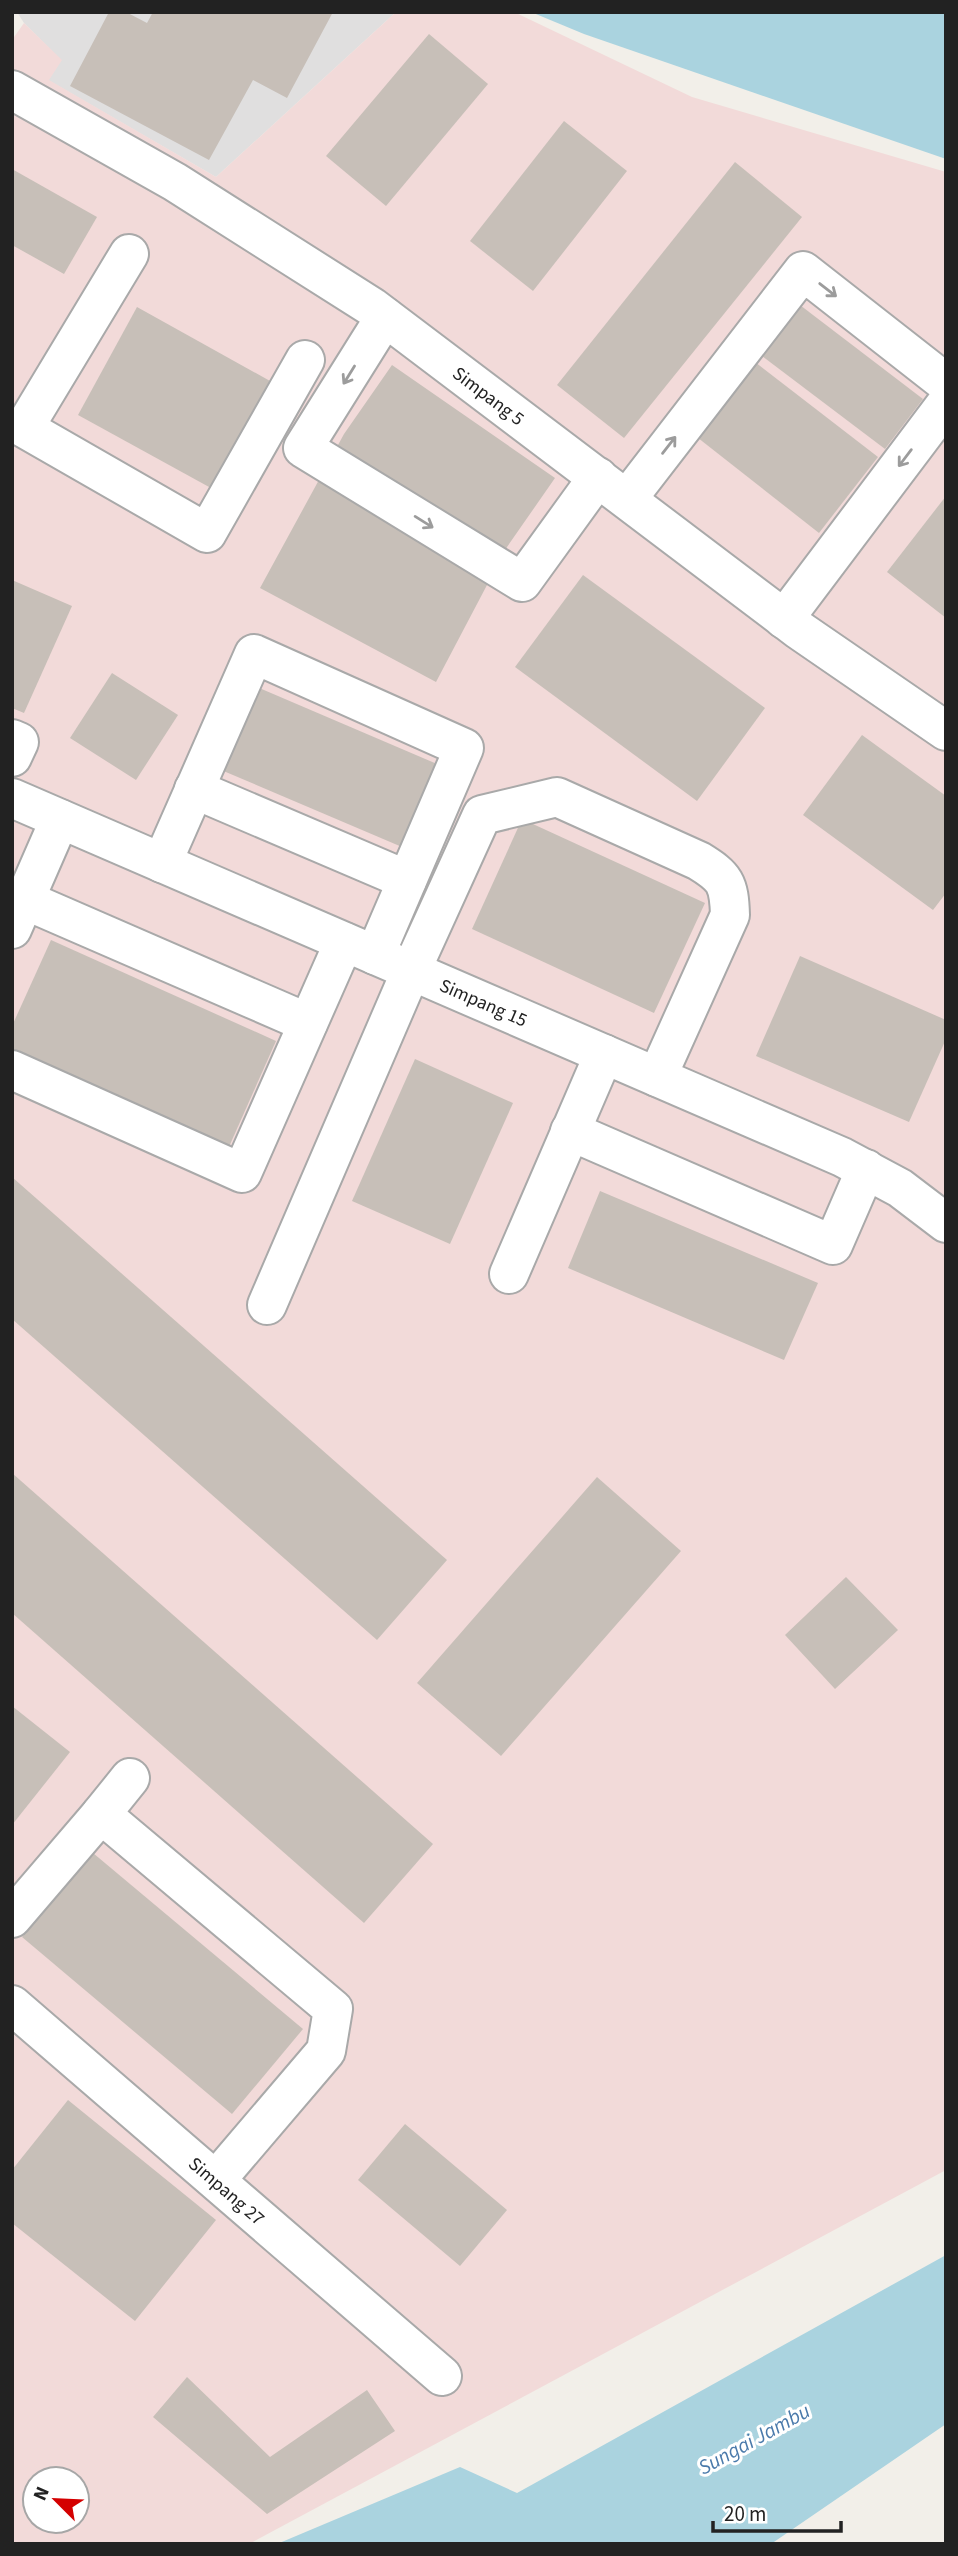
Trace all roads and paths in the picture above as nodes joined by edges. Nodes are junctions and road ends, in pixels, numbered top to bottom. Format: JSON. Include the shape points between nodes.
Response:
{"nodes":[{"id":1,"x":12,"y":90,"type":"edge"},
{"id":2,"x":130,"y":254,"type":"dead end"},
{"id":3,"x":385,"y":317,"type":"junction"},
{"id":4,"x":305,"y":360,"type":"dead end"},
{"id":5,"x":946,"y":383,"type":"edge"},
{"id":6,"x":946,"y":404,"type":"edge"},
{"id":7,"x":613,"y":488,"type":"junction"},
{"id":8,"x":784,"y":619,"type":"junction"},
{"id":9,"x":946,"y":731,"type":"edge"},
{"id":10,"x":12,"y":739,"type":"edge"},
{"id":11,"x":12,"y":757,"type":"edge"},
{"id":12,"x":194,"y":789,"type":"junction"},
{"id":13,"x":13,"y":802,"type":"edge"},
{"id":14,"x":60,"y":819,"type":"junction"},
{"id":15,"x":162,"y":863,"type":"junction"},
{"id":16,"x":407,"y":880,"type":"junction"},
{"id":17,"x":19,"y":914,"type":"edge"},
{"id":18,"x":359,"y":949,"type":"junction"},
{"id":19,"x":411,"y":971,"type":"junction"},
{"id":20,"x":308,"y":1023,"type":"junction"},
{"id":21,"x":604,"y":1054,"type":"junction"},
{"id":22,"x":12,"y":1070,"type":"edge"},
{"id":23,"x":657,"y":1077,"type":"junction"},
{"id":24,"x":570,"y":1131,"type":"junction"},
{"id":25,"x":866,"y":1169,"type":"junction"},
{"id":26,"x":946,"y":1223,"type":"edge"},
{"id":27,"x":509,"y":1274,"type":"dead end"},
{"id":28,"x":267,"y":1305,"type":"dead end"},
{"id":29,"x":130,"y":1778,"type":"dead end"},
{"id":30,"x":101,"y":1814,"type":"junction"},
{"id":31,"x":12,"y":1918,"type":"edge"},
{"id":32,"x":12,"y":2005,"type":"edge"},
{"id":33,"x":216,"y":2180,"type":"junction"},
{"id":34,"x":442,"y":2376,"type":"dead end"}],
"edges":[{"from":1,"to":3,"type":"street","name":"Simpang 5","via":[[175,182]]},
{"from":2,"to":4,"type":"street","via":[[24,428],[207,533]]},
{"from":3,"to":7,"type":"street","name":"Simpang 5"},
{"from":3,"to":7,"type":"street","one_way":true,"via":[[303,448],[522,582]]},
{"from":7,"to":5,"type":"street","one_way":true,"via":[[803,271]]},
{"from":6,"to":8,"type":"street","one_way":true},
{"from":7,"to":8,"type":"street","name":"Simpang 5"},
{"from":8,"to":9,"type":"street","name":"Simpang 5"},
{"from":10,"to":11,"type":"street","via":[[19,742]]},
{"from":12,"to":15,"type":"street"},
{"from":12,"to":16,"type":"street"},
{"from":12,"to":16,"type":"street","via":[[254,654],[464,748]]},
{"from":13,"to":14,"type":"street","name":"Simpang 15"},
{"from":14,"to":15,"type":"street","name":"Simpang 15"},
{"from":14,"to":17,"type":"street"},
{"from":15,"to":18,"type":"street","name":"Simpang 15"},
{"from":16,"to":18,"type":"street"},
{"from":17,"to":20,"type":"street"},
{"from":18,"to":19,"type":"street","name":"Simpang 15"},
{"from":18,"to":20,"type":"street"},
{"from":19,"to":21,"type":"street","name":"Simpang 15"},
{"from":19,"to":23,"type":"street","via":[[482,815],[557,797],[699,861],[719,874],[730,894],[730,915]]},
{"from":19,"to":28,"type":"street"},
{"from":20,"to":22,"type":"street","via":[[242,1173]]},
{"from":21,"to":23,"type":"street","name":"Simpang 15"},
{"from":21,"to":24,"type":"street"},
{"from":23,"to":25,"type":"street","name":"Simpang 15"},
{"from":24,"to":25,"type":"street","via":[[833,1245]]},
{"from":24,"to":27,"type":"street"},
{"from":25,"to":26,"type":"street","name":"Simpang 15"},
{"from":29,"to":30,"type":"street"},
{"from":30,"to":31,"type":"street"},
{"from":30,"to":33,"type":"street","via":[[333,2009],[326,2051]]},
{"from":32,"to":33,"type":"street","name":"Simpang 27"},
{"from":33,"to":34,"type":"street","name":"Simpang 27"}]}
